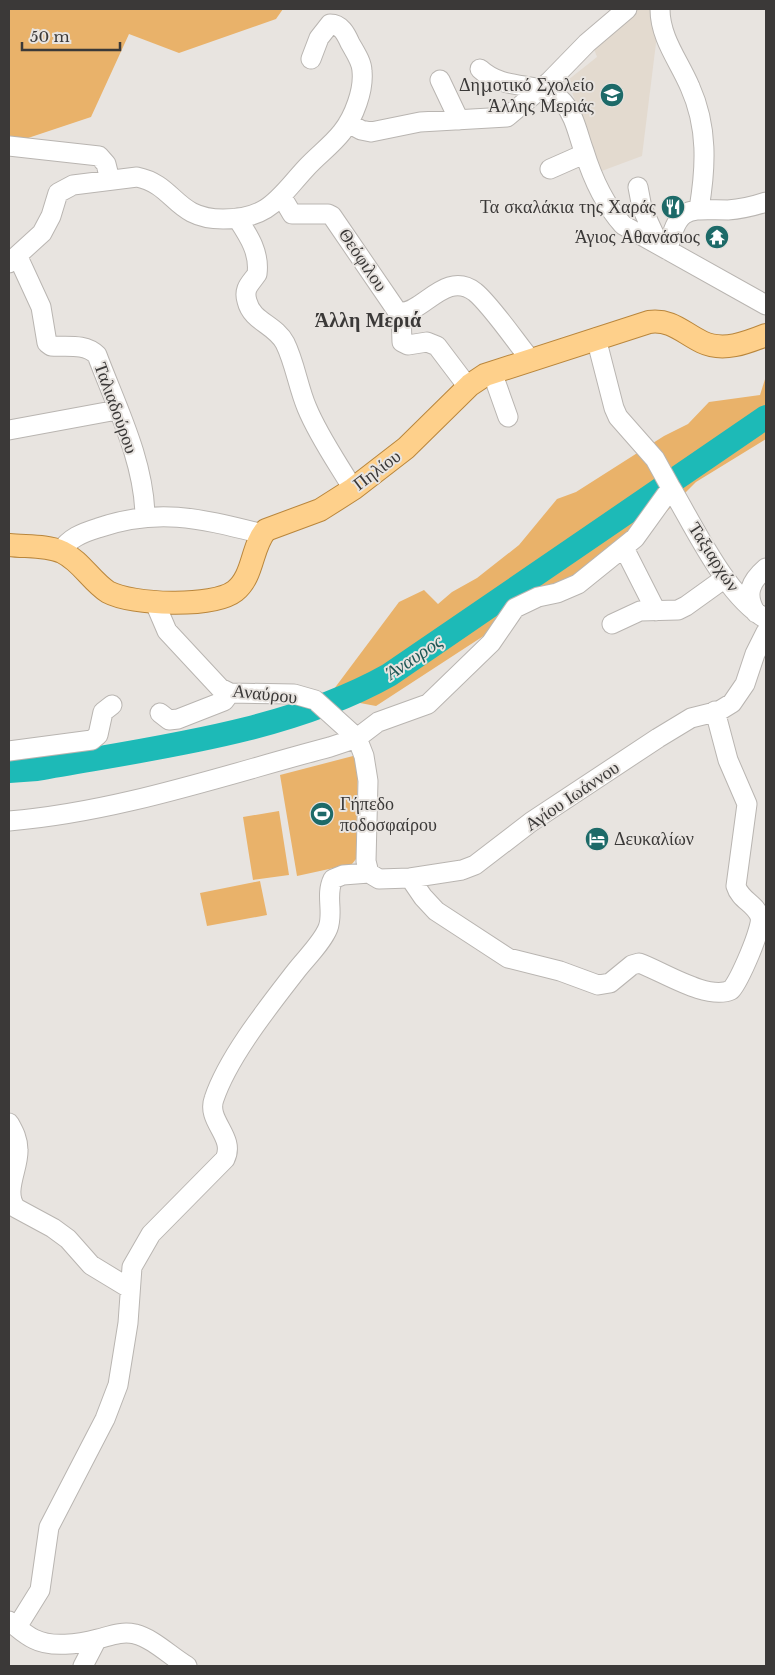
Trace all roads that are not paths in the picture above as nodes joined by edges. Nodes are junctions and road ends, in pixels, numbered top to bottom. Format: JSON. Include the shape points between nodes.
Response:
{"nodes":[{"id":1,"x":627,"y":9,"type":"edge"},
{"id":2,"x":660,"y":9,"type":"edge"},
{"id":3,"x":311,"y":59,"type":"dead end"},
{"id":4,"x":480,"y":69,"type":"dead end"},
{"id":5,"x":440,"y":80,"type":"dead end"},
{"id":6,"x":541,"y":89,"type":"junction"},
{"id":7,"x":459,"y":120,"type":"junction"},
{"id":8,"x":348,"y":123,"type":"junction"},
{"id":9,"x":9,"y":146,"type":"edge"},
{"id":10,"x":584,"y":154,"type":"junction"},
{"id":11,"x":550,"y":169,"type":"dead end"},
{"id":12,"x":110,"y":180,"type":"junction"},
{"id":13,"x":638,"y":187,"type":"dead end"},
{"id":14,"x":282,"y":197,"type":"junction"},
{"id":15,"x":766,"y":202,"type":"edge"},
{"id":16,"x":699,"y":208,"type":"junction"},
{"id":17,"x":237,"y":218,"type":"junction"},
{"id":18,"x":664,"y":247,"type":"junction"},
{"id":19,"x":13,"y":260,"type":"edge"},
{"id":20,"x":766,"y":305,"type":"edge"},
{"id":21,"x":401,"y":313,"type":"junction"},
{"id":22,"x":766,"y":335,"type":"edge"},
{"id":23,"x":596,"y":338,"type":"junction"},
{"id":24,"x":530,"y":359,"type":"junction"},
{"id":25,"x":492,"y":372,"type":"junction"},
{"id":26,"x":468,"y":387,"type":"junction"},
{"id":27,"x":118,"y":410,"type":"junction"},
{"id":28,"x":508,"y":417,"type":"dead end"},
{"id":29,"x":9,"y":430,"type":"edge"},
{"id":30,"x":670,"y":487,"type":"junction"},
{"id":31,"x":353,"y":489,"type":"junction"},
{"id":32,"x":145,"y":516,"type":"junction"},
{"id":33,"x":263,"y":534,"type":"junction"},
{"id":34,"x":9,"y":545,"type":"edge"},
{"id":35,"x":624,"y":548,"type":"junction"},
{"id":36,"x":60,"y":552,"type":"junction"},
{"id":37,"x":766,"y":568,"type":"edge"},
{"id":38,"x":725,"y":578,"type":"junction"},
{"id":39,"x":155,"y":603,"type":"junction"},
{"id":40,"x":656,"y":611,"type":"junction"},
{"id":41,"x":762,"y":616,"type":"edge"},
{"id":42,"x":612,"y":624,"type":"dead end"},
{"id":43,"x":766,"y":632,"type":"edge"},
{"id":44,"x":230,"y":693,"type":"junction"},
{"id":45,"x":112,"y":705,"type":"dead end"},
{"id":46,"x":715,"y":711,"type":"junction"},
{"id":47,"x":160,"y":713,"type":"dead end"},
{"id":48,"x":357,"y":738,"type":"junction"},
{"id":49,"x":9,"y":751,"type":"edge"},
{"id":50,"x":9,"y":821,"type":"edge"},
{"id":51,"x":369,"y":873,"type":"junction"},
{"id":52,"x":410,"y":878,"type":"junction"},
{"id":53,"x":9,"y":1123,"type":"edge"},
{"id":54,"x":129,"y":1288,"type":"junction"},
{"id":55,"x":13,"y":1624,"type":"edge"},
{"id":56,"x":97,"y":1639,"type":"junction"},
{"id":57,"x":83,"y":1666,"type":"edge"},
{"id":58,"x":187,"y":1666,"type":"edge"}],
"edges":[{"from":1,"to":6,"type":"street"},
{"from":2,"to":16,"type":"street","via":[[664,36],[693,94],[702,130],[706,170]]},
{"from":3,"to":8,"type":"street","via":[[327,25],[334,24],[344,31],[362,70],[360,91]]},
{"from":4,"to":6,"type":"street","via":[[498,82]]},
{"from":5,"to":7,"type":"street"},
{"from":6,"to":7,"type":"street","via":[[507,116]]},
{"from":6,"to":10,"type":"street","via":[[556,95],[572,116]]},
{"from":7,"to":8,"type":"street","via":[[420,122],[371,132]]},
{"from":8,"to":14,"type":"street"},
{"from":9,"to":12,"type":"street","via":[[99,156],[106,164]]},
{"from":10,"to":11,"type":"street"},
{"from":10,"to":18,"type":"street","via":[[617,218],[631,231]]},
{"from":12,"to":17,"type":"street","via":[[146,179],[159,185],[191,213],[213,218]]},
{"from":12,"to":19,"type":"street","via":[[73,185],[59,192],[44,229]]},
{"from":13,"to":18,"type":"street","via":[[642,208]]},
{"from":14,"to":17,"type":"street","via":[[258,212]]},
{"from":14,"to":21,"type":"street","name":"Θεόφιλου","via":[[292,214],[332,216]]},
{"from":15,"to":16,"type":"street","via":[[736,209]]},
{"from":16,"to":18,"type":"street","via":[[680,218]]},
{"from":17,"to":31,"type":"street","via":[[249,236],[258,260],[258,274],[247,288],[248,304],[256,318],[272,328],[284,342],[315,426]]},
{"from":18,"to":20,"type":"street"},
{"from":19,"to":27,"type":"street","name":"Ταλιαδούρου","via":[[41,307],[47,343],[92,350],[97,355]]},
{"from":21,"to":24,"type":"street","via":[[442,289],[469,289],[482,300]]},
{"from":21,"to":26,"type":"street","via":[[402,342],[408,345],[429,342],[437,346]]},
{"from":22,"to":23,"type":"main road","name":"Πηλίου","via":[[738,345],[718,346],[702,342],[670,323],[656,321]]},
{"from":23,"to":24,"type":"main road","name":"Πηλίου"},
{"from":23,"to":30,"type":"street","name":"Ταξιαρχών","via":[[618,417],[655,459]]},
{"from":24,"to":25,"type":"main road","name":"Πηλίου"},
{"from":25,"to":26,"type":"main road","name":"Πηλίου"},
{"from":25,"to":28,"type":"street"},
{"from":26,"to":31,"type":"main road","name":"Πηλίου","via":[[406,448]]},
{"from":27,"to":29,"type":"street"},
{"from":27,"to":32,"type":"street","name":"Ταλιαδούρου","via":[[140,473]]},
{"from":30,"to":35,"type":"street","via":[[644,527]]},
{"from":30,"to":38,"type":"street","name":"Ταξιαρχών"},
{"from":31,"to":33,"type":"main road","name":"Πηλίου","via":[[320,510],[275,525]]},
{"from":32,"to":33,"type":"street","via":[[188,518]]},
{"from":32,"to":36,"type":"street","via":[[82,533],[67,542]]},
{"from":33,"to":39,"type":"main road","via":[[245,578],[235,591],[216,599]]},
{"from":34,"to":36,"type":"main road"},
{"from":35,"to":40,"type":"street"},
{"from":35,"to":48,"type":"street","via":[[578,584],[515,608],[490,643],[428,704],[378,722]]},
{"from":36,"to":39,"type":"main road","via":[[73,559],[114,595]]},
{"from":37,"to":41,"type":"street","via":[[755,578],[749,590],[751,604]]},
{"from":38,"to":40,"type":"street","via":[[678,610]]},
{"from":38,"to":41,"type":"street","name":"Ταξιαρχών","via":[[737,594]]},
{"from":39,"to":44,"type":"street","name":"Αναύρου","via":[[167,631],[220,688]]},
{"from":40,"to":42,"type":"street","via":[[636,612]]},
{"from":43,"to":46,"type":"street","name":"Αγίου Ιωάννου","via":[[739,696]]},
{"from":44,"to":47,"type":"street","via":[[224,701],[185,717],[169,720]]},
{"from":44,"to":48,"type":"street","name":"Αναύρου","via":[[294,694],[315,700]]},
{"from":45,"to":49,"type":"street","via":[[103,712],[98,735],[92,740]]},
{"from":46,"to":52,"type":"street","name":"Αγίου Ιωάννου","via":[[691,718],[658,738],[531,822],[475,865]]},
{"from":46,"to":52,"type":"street","via":[[728,760],[747,804],[736,886],[760,920],[758,932],[731,990],[724,993],[705,990],[639,963],[610,983],[598,985],[508,958],[436,911]]},
{"from":48,"to":50,"type":"street","via":[[111,806]]},
{"from":48,"to":51,"type":"street","name":"Αναύρου","via":[[368,781],[366,861]]},
{"from":51,"to":52,"type":"street","name":"Αγίου Ιωάννου","via":[[379,879]]},
{"from":51,"to":54,"type":"street","name":"Αγίου Ιωάννου","via":[[333,879],[328,928],[260,1020],[232,1062],[213,1100],[212,1112],[229,1151],[151,1234],[132,1267]]},
{"from":53,"to":54,"type":"street","via":[[17,1138],[18,1149],[10,1190],[12,1203],[54,1228],[91,1265]]},
{"from":54,"to":55,"type":"street","via":[[128,1323],[118,1385],[105,1419],[49,1527],[40,1590]]},
{"from":55,"to":56,"type":"street","via":[[43,1643],[68,1644]]},
{"from":56,"to":57,"type":"street"},
{"from":56,"to":58,"type":"street","via":[[114,1634],[136,1634]]}]}
